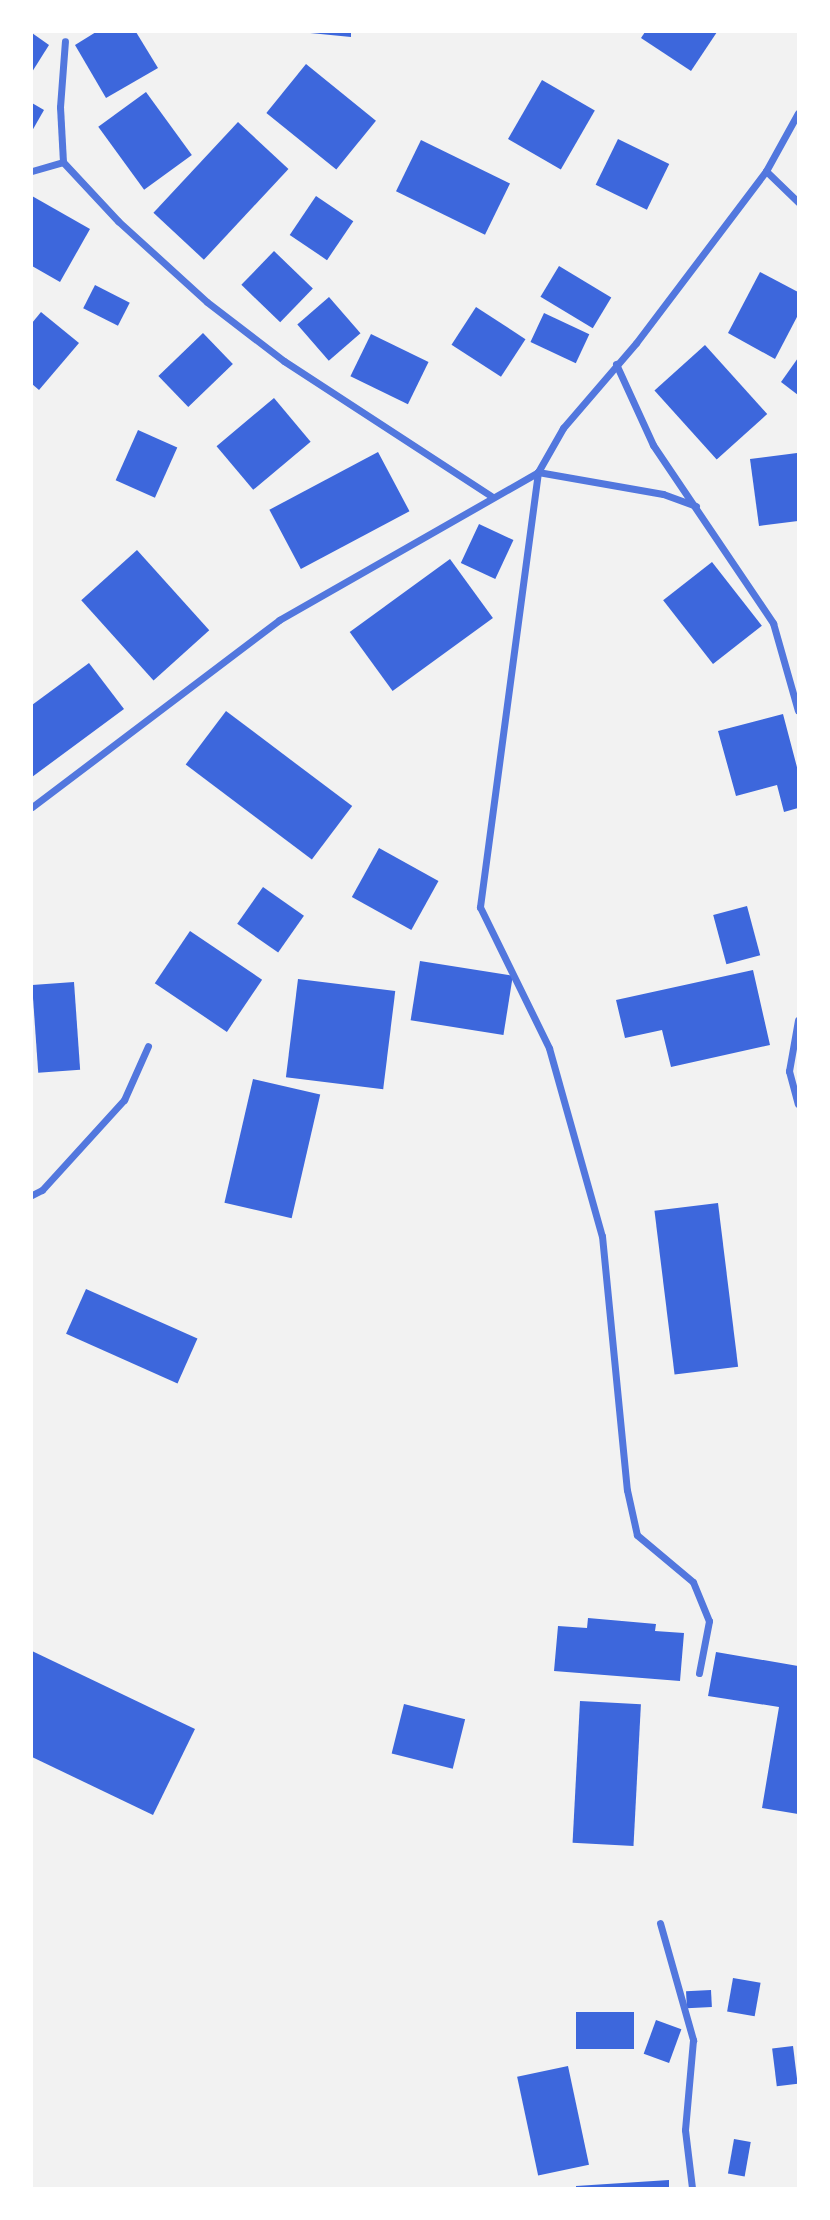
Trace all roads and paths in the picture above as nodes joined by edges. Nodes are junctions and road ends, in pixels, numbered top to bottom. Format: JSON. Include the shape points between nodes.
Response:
{"nodes":[{"id":1,"x":65,"y":41,"type":"dead end"},
{"id":2,"x":799,"y":113,"type":"edge"},
{"id":3,"x":63,"y":162,"type":"junction"},
{"id":4,"x":32,"y":171,"type":"edge"},
{"id":5,"x":766,"y":171,"type":"junction"},
{"id":6,"x":799,"y":202,"type":"edge"},
{"id":7,"x":616,"y":364,"type":"junction"},
{"id":8,"x":538,"y":472,"type":"junction"},
{"id":9,"x":491,"y":496,"type":"junction"},
{"id":10,"x":696,"y":506,"type":"junction"},
{"id":11,"x":799,"y":711,"type":"edge"},
{"id":12,"x":32,"y":807,"type":"edge"},
{"id":13,"x":799,"y":1020,"type":"edge"},
{"id":14,"x":148,"y":1046,"type":"dead end"},
{"id":15,"x":799,"y":1104,"type":"edge"},
{"id":16,"x":32,"y":1195,"type":"edge"},
{"id":17,"x":699,"y":1672,"type":"dead end"},
{"id":18,"x":660,"y":1923,"type":"dead end"},
{"id":19,"x":692,"y":2189,"type":"edge"}],
"edges":[{"from":1,"to":3,"type":"street","via":[[60,107]]},
{"from":2,"to":5,"type":"street"},
{"from":3,"to":4,"type":"street"},
{"from":3,"to":9,"type":"street","via":[[118,221],[207,302],[285,361]]},
{"from":5,"to":6,"type":"street"},
{"from":5,"to":7,"type":"street"},
{"from":7,"to":8,"type":"street","via":[[563,428]]},
{"from":7,"to":10,"type":"street","via":[[653,445]]},
{"from":8,"to":9,"type":"street"},
{"from":8,"to":10,"type":"street","via":[[663,494]]},
{"from":8,"to":17,"type":"street","via":[[481,907],[553,1062],[602,1236],[627,1490],[637,1535],[693,1582],[709,1622]]},
{"from":9,"to":12,"type":"street","via":[[279,620]]},
{"from":10,"to":11,"type":"street","via":[[773,623]]},
{"from":13,"to":15,"type":"street","via":[[789,1071]]},
{"from":14,"to":16,"type":"street","via":[[124,1100],[42,1190]]},
{"from":18,"to":19,"type":"street","via":[[692,2040],[685,2130]]}]}
